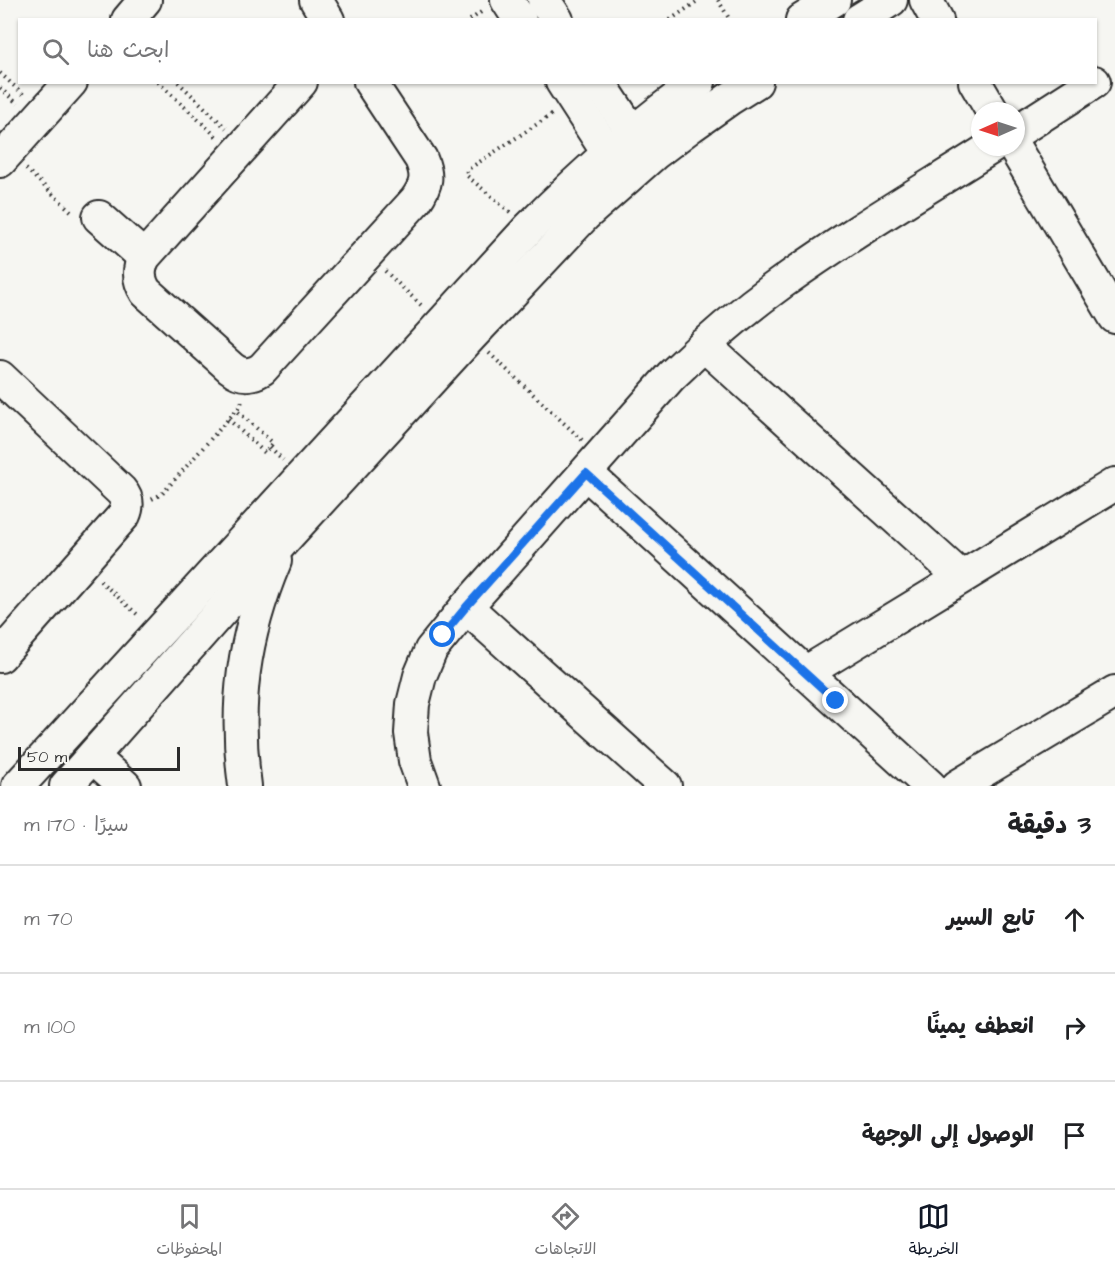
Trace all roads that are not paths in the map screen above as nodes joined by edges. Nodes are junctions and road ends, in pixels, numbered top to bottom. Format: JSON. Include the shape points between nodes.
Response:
{"nodes":[{"id":1,"x":145,"y":0,"type":"edge"},
{"id":2,"x":316,"y":0,"type":"edge"},
{"id":3,"x":507,"y":0,"type":"edge"},
{"id":4,"x":544,"y":0,"type":"edge"},
{"id":5,"x":834,"y":0,"type":"edge"},
{"id":6,"x":891,"y":0,"type":"edge"},
{"id":7,"x":926,"y":0,"type":"edge"},
{"id":8,"x":130,"y":18,"type":"edge"},
{"id":9,"x":327,"y":18,"type":"edge"},
{"id":10,"x":519,"y":18,"type":"edge"},
{"id":11,"x":556,"y":18,"type":"edge"},
{"id":12,"x":805,"y":18,"type":"edge"},
{"id":13,"x":862,"y":18,"type":"edge"},
{"id":14,"x":936,"y":18,"type":"edge"},
{"id":15,"x":1115,"y":69,"type":"edge"},
{"id":16,"x":1097,"y":81,"type":"edge"},
{"id":17,"x":69,"y":84,"type":"edge"},
{"id":18,"x":299,"y":84,"type":"edge"},
{"id":19,"x":371,"y":84,"type":"edge"},
{"id":20,"x":600,"y":84,"type":"edge"},
{"id":21,"x":696,"y":84,"type":"edge"},
{"id":22,"x":753,"y":84,"type":"edge"},
{"id":23,"x":976,"y":84,"type":"edge"},
{"id":24,"x":1092,"y":84,"type":"edge"},
{"id":25,"x":567,"y":91,"type":"edge"},
{"id":26,"x":987,"y":102,"type":"edge"},
{"id":27,"x":1025,"y":126,"type":"edge"},
{"id":28,"x":632,"y":132,"type":"junction"},
{"id":29,"x":608,"y":153,"type":"junction"},
{"id":30,"x":4,"y":156,"type":"edge"},
{"id":31,"x":978,"y":156,"type":"edge"},
{"id":32,"x":1019,"y":156,"type":"edge"},
{"id":33,"x":99,"y":218,"type":"road end"},
{"id":34,"x":525,"y":232,"type":"junction"},
{"id":35,"x":144,"y":257,"type":"junction"},
{"id":36,"x":544,"y":258,"type":"junction"},
{"id":37,"x":1115,"y":317,"type":"edge"},
{"id":38,"x":704,"y":345,"type":"junction"},
{"id":39,"x":6,"y":395,"type":"edge"},
{"id":40,"x":593,"y":465,"type":"junction"},
{"id":41,"x":1115,"y":484,"type":"edge"},
{"id":42,"x":283,"y":542,"type":"junction"},
{"id":43,"x":961,"y":577,"type":"junction"},
{"id":44,"x":466,"y":607,"type":"junction"},
{"id":45,"x":0,"y":656,"type":"edge"},
{"id":46,"x":805,"y":673,"type":"junction"},
{"id":47,"x":1115,"y":692,"type":"edge"},
{"id":48,"x":93,"y":757,"type":"junction"},
{"id":49,"x":18,"y":786,"type":"edge"},
{"id":50,"x":66,"y":786,"type":"edge"},
{"id":51,"x":125,"y":786,"type":"edge"},
{"id":52,"x":245,"y":786,"type":"edge"},
{"id":53,"x":424,"y":786,"type":"edge"},
{"id":54,"x":665,"y":786,"type":"edge"},
{"id":55,"x":930,"y":786,"type":"edge"},
{"id":56,"x":958,"y":786,"type":"edge"}],
"edges":[{"from":1,"to":8,"type":"street"},
{"from":2,"to":9,"type":"street"},
{"from":3,"to":10,"type":"street"},
{"from":4,"to":11,"type":"street"},
{"from":5,"to":12,"type":"street"},
{"from":6,"to":13,"type":"street"},
{"from":7,"to":14,"type":"street"},
{"from":15,"to":16,"type":"street"},
{"from":17,"to":30,"type":"street"},
{"from":18,"to":35,"type":"street"},
{"from":19,"to":35,"type":"street","via":[[421,159],[426,180],[423,190],[262,369],[249,375],[231,368],[146,292],[139,275]]},
{"from":20,"to":28,"type":"street"},
{"from":21,"to":28,"type":"street"},
{"from":22,"to":36,"type":"street","via":[[654,154],[585,215]]},
{"from":23,"to":26,"type":"street"},
{"from":24,"to":27,"type":"street"},
{"from":25,"to":29,"type":"street"},
{"from":28,"to":29,"type":"street"},
{"from":29,"to":34,"type":"street"},
{"from":31,"to":38,"type":"street","via":[[822,255]]},
{"from":32,"to":37,"type":"street"},
{"from":33,"to":35,"type":"street"},
{"from":34,"to":36,"type":"street"},
{"from":34,"to":49,"type":"street"},
{"from":36,"to":42,"type":"street"},
{"from":38,"to":40,"type":"street","via":[[671,376]]},
{"from":38,"to":43,"type":"street"},
{"from":39,"to":45,"type":"street","via":[[121,491],[127,509]]},
{"from":40,"to":44,"type":"street"},
{"from":40,"to":46,"type":"street"},
{"from":41,"to":43,"type":"street"},
{"from":42,"to":48,"type":"street"},
{"from":42,"to":52,"type":"street","via":[[262,592],[247,645],[240,699],[240,753]]},
{"from":43,"to":46,"type":"street"},
{"from":44,"to":53,"type":"street","via":[[431,650],[413,704],[411,733]]},
{"from":44,"to":54,"type":"street"},
{"from":46,"to":55,"type":"street"},
{"from":47,"to":56,"type":"street"},
{"from":48,"to":50,"type":"street"},
{"from":48,"to":51,"type":"street"}]}
